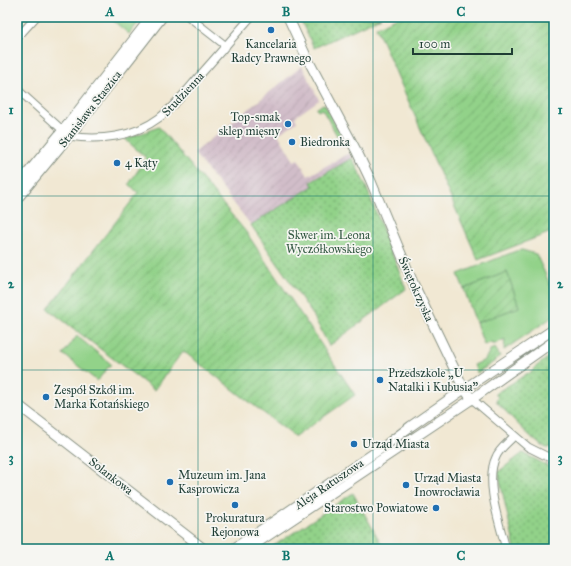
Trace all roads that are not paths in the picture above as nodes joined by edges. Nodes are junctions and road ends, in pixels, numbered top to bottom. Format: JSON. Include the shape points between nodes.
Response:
{"nodes":[{"id":1,"x":36,"y":17,"type":"edge"},
{"id":2,"x":151,"y":17,"type":"edge"},
{"id":3,"x":162,"y":17,"type":"edge"},
{"id":4,"x":189,"y":17,"type":"edge"},
{"id":5,"x":251,"y":17,"type":"edge"},
{"id":6,"x":288,"y":17,"type":"edge"},
{"id":7,"x":17,"y":38,"type":"edge"},
{"id":8,"x":226,"y":46,"type":"junction"},
{"id":9,"x":17,"y":89,"type":"edge"},
{"id":10,"x":66,"y":133,"type":"junction"},
{"id":11,"x":17,"y":186,"type":"edge"},
{"id":12,"x":17,"y":199,"type":"edge"},
{"id":13,"x":554,"y":329,"type":"edge"},
{"id":14,"x":554,"y":341,"type":"edge"},
{"id":15,"x":464,"y":389,"type":"junction"},
{"id":16,"x":472,"y":399,"type":"junction"},
{"id":17,"x":17,"y":404,"type":"edge"},
{"id":18,"x":514,"y":436,"type":"junction"},
{"id":19,"x":389,"y":449,"type":"junction"},
{"id":20,"x":554,"y":460,"type":"edge"},
{"id":21,"x":204,"y":549,"type":"edge"},
{"id":22,"x":233,"y":549,"type":"edge"},
{"id":23,"x":248,"y":549,"type":"edge"},
{"id":24,"x":506,"y":549,"type":"edge"}],
"edges":[{"from":1,"to":7,"type":"street"},
{"from":2,"to":10,"type":"street","name":"Stanisława Staszica"},
{"from":3,"to":10,"type":"street","name":"Stanisława Staszica"},
{"from":4,"to":8,"type":"street"},
{"from":5,"to":8,"type":"street","name":"Studzienna"},
{"from":6,"to":15,"type":"street","name":"Świętokrzyska","via":[[370,179],[411,279]]},
{"from":8,"to":10,"type":"street","name":"Studzienna","via":[[175,104],[152,123],[111,137],[78,138]]},
{"from":9,"to":10,"type":"street"},
{"from":10,"to":11,"type":"street","name":"Stanisława Staszica"},
{"from":10,"to":12,"type":"street","name":"Stanisława Staszica"},
{"from":13,"to":15,"type":"street","name":"Aleja Ratuszowa"},
{"from":14,"to":16,"type":"street","name":"Aleja Ratuszowa"},
{"from":15,"to":16,"type":"street","name":"Świętokrzyska"},
{"from":15,"to":19,"type":"street","name":"Aleja Ratuszowa","via":[[411,426]]},
{"from":16,"to":18,"type":"street","name":"Świętokrzyska"},
{"from":16,"to":19,"type":"street","name":"Aleja Ratuszowa"},
{"from":17,"to":21,"type":"street","name":"Solankowa"},
{"from":18,"to":20,"type":"street","name":"Świętokrzyska","via":[[528,447]]},
{"from":18,"to":24,"type":"street","via":[[496,456],[492,473],[494,499]]},
{"from":19,"to":22,"type":"street","name":"Aleja Ratuszowa"},
{"from":19,"to":23,"type":"street","name":"Aleja Ratuszowa"}]}
